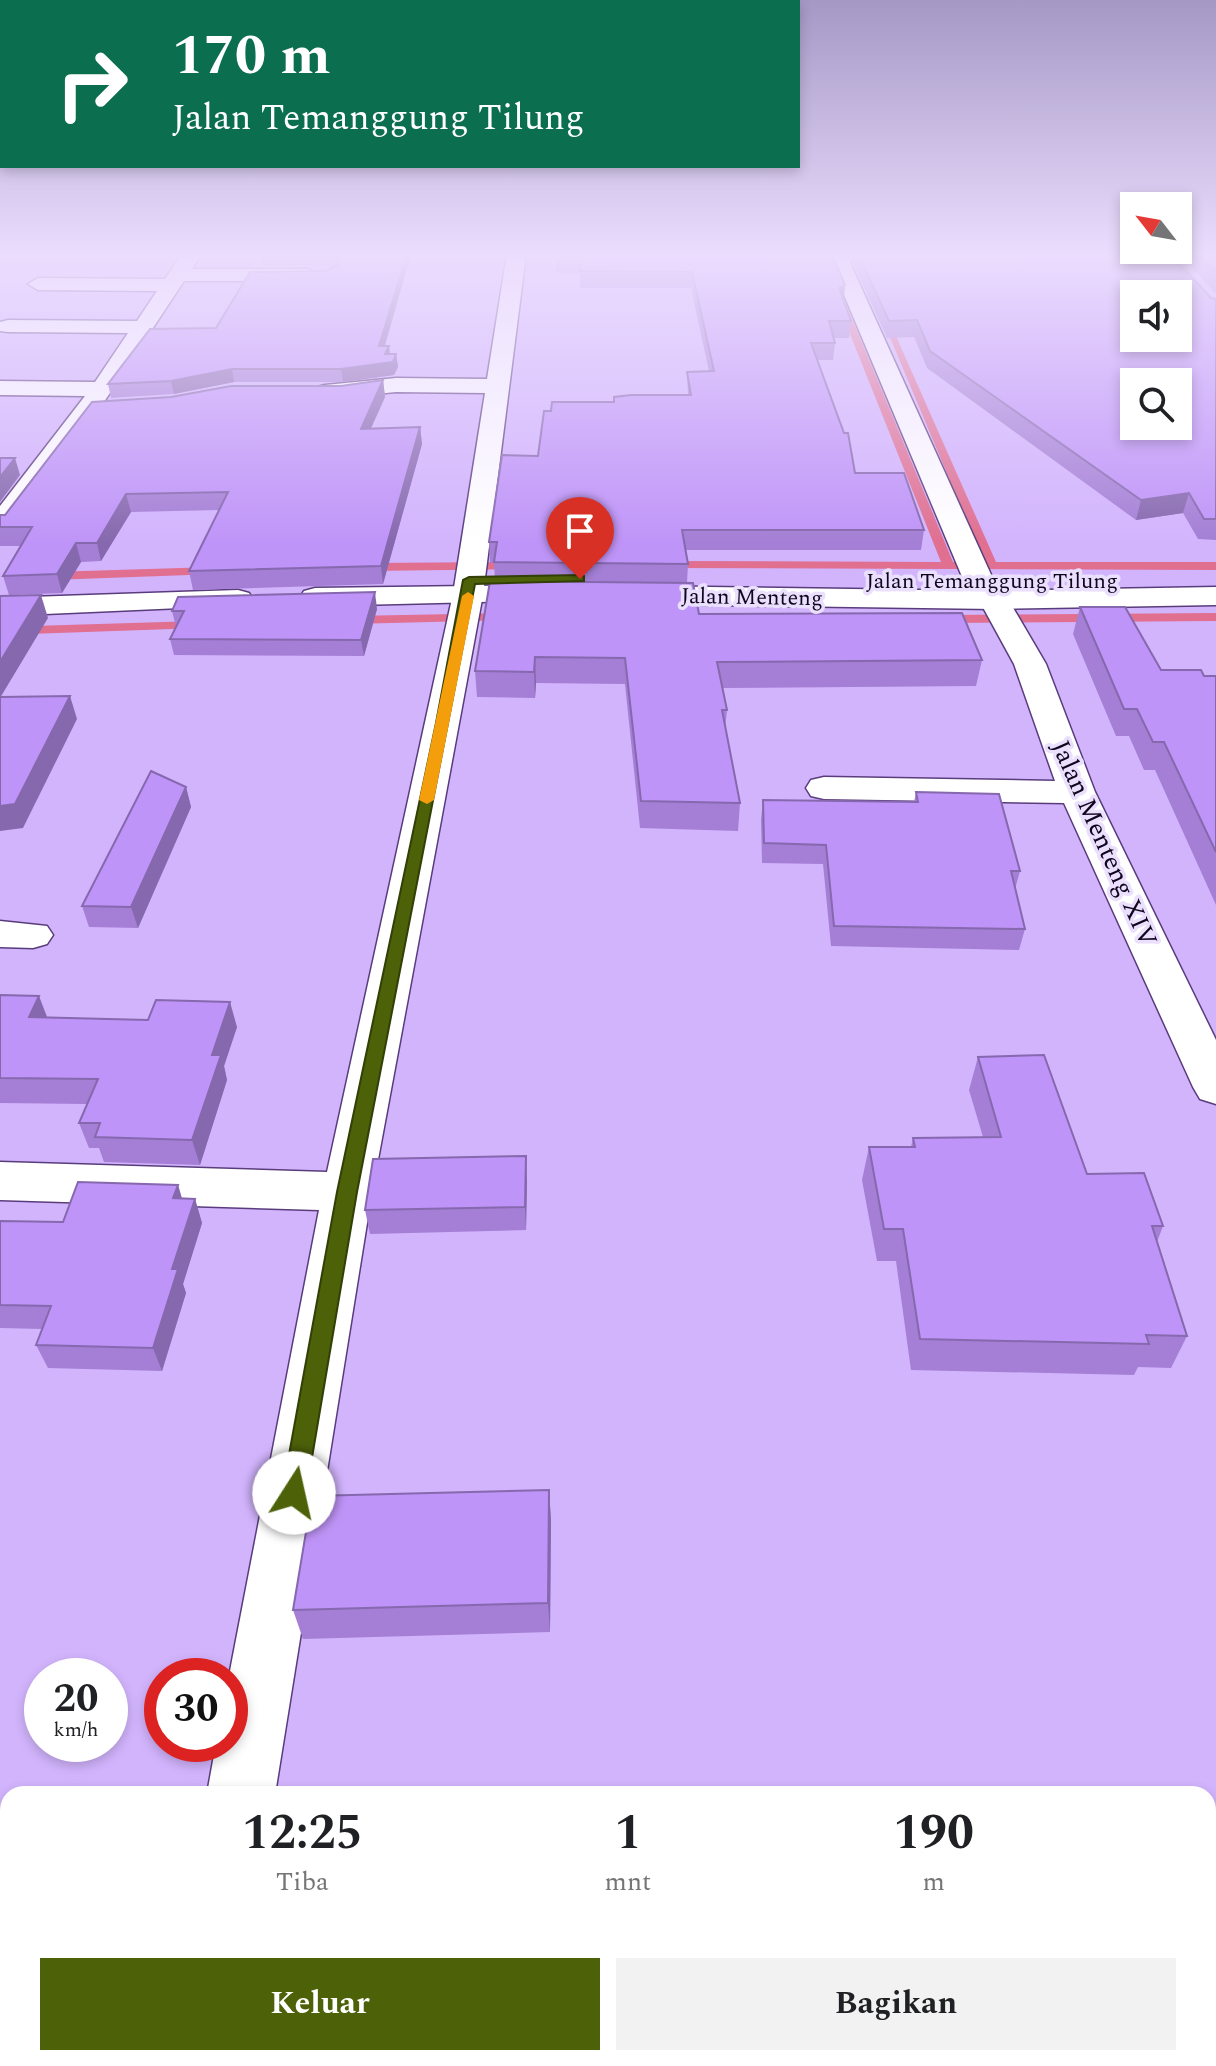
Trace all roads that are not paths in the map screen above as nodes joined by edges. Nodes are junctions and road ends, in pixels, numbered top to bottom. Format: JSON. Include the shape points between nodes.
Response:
{"nodes":[{"id":1,"x":126,"y":350,"type":"edge"},
{"id":2,"x":502,"y":350,"type":"edge"},
{"id":3,"x":880,"y":350,"type":"edge"},
{"id":4,"x":496,"y":386,"type":"junction"},
{"id":5,"x":0,"y":388,"type":"edge"},
{"id":6,"x":296,"y":392,"type":"edge"},
{"id":7,"x":94,"y":399,"type":"junction"},
{"id":8,"x":119,"y":407,"type":"edge"},
{"id":9,"x":0,"y":524,"type":"edge"},
{"id":10,"x":1216,"y":580,"type":"edge"},
{"id":11,"x":469,"y":587,"type":"junction"},
{"id":12,"x":986,"y":590,"type":"junction"},
{"id":13,"x":276,"y":591,"type":"junction"},
{"id":14,"x":0,"y":592,"type":"edge"},
{"id":15,"x":1216,"y":596,"type":"edge"},
{"id":16,"x":0,"y":607,"type":"edge"},
{"id":17,"x":824,"y":788,"type":"dead end"},
{"id":18,"x":1077,"y":792,"type":"junction"},
{"id":19,"x":1216,"y":1087,"type":"edge"},
{"id":20,"x":0,"y":1181,"type":"edge"},
{"id":21,"x":347,"y":1192,"type":"junction"},
{"id":22,"x":242,"y":1786,"type":"edge"}],
"edges":[{"from":1,"to":7,"type":"street"},
{"from":2,"to":4,"type":"street"},
{"from":3,"to":12,"type":"street","name":"Jalan Menteng XIV"},
{"from":4,"to":6,"type":"street"},
{"from":4,"to":11,"type":"street"},
{"from":5,"to":7,"type":"street"},
{"from":7,"to":8,"type":"street"},
{"from":7,"to":9,"type":"street","via":[[24,474]]},
{"from":10,"to":12,"type":"street","name":"Jalan Temanggung Tilung"},
{"from":11,"to":12,"type":"street","name":"Jalan Menteng"},
{"from":11,"to":13,"type":"street","name":"Jalan Menteng"},
{"from":11,"to":21,"type":"street"},
{"from":12,"to":15,"type":"street","name":"Jalan Menteng"},
{"from":12,"to":18,"type":"street","name":"Jalan Menteng XIV","via":[[1030,664]]},
{"from":13,"to":14,"type":"street"},
{"from":13,"to":16,"type":"street","name":"Jalan Menteng"},
{"from":17,"to":18,"type":"street"},
{"from":18,"to":19,"type":"street","name":"Jalan Menteng XIV"},
{"from":20,"to":21,"type":"street"},
{"from":21,"to":22,"type":"street"}]}
